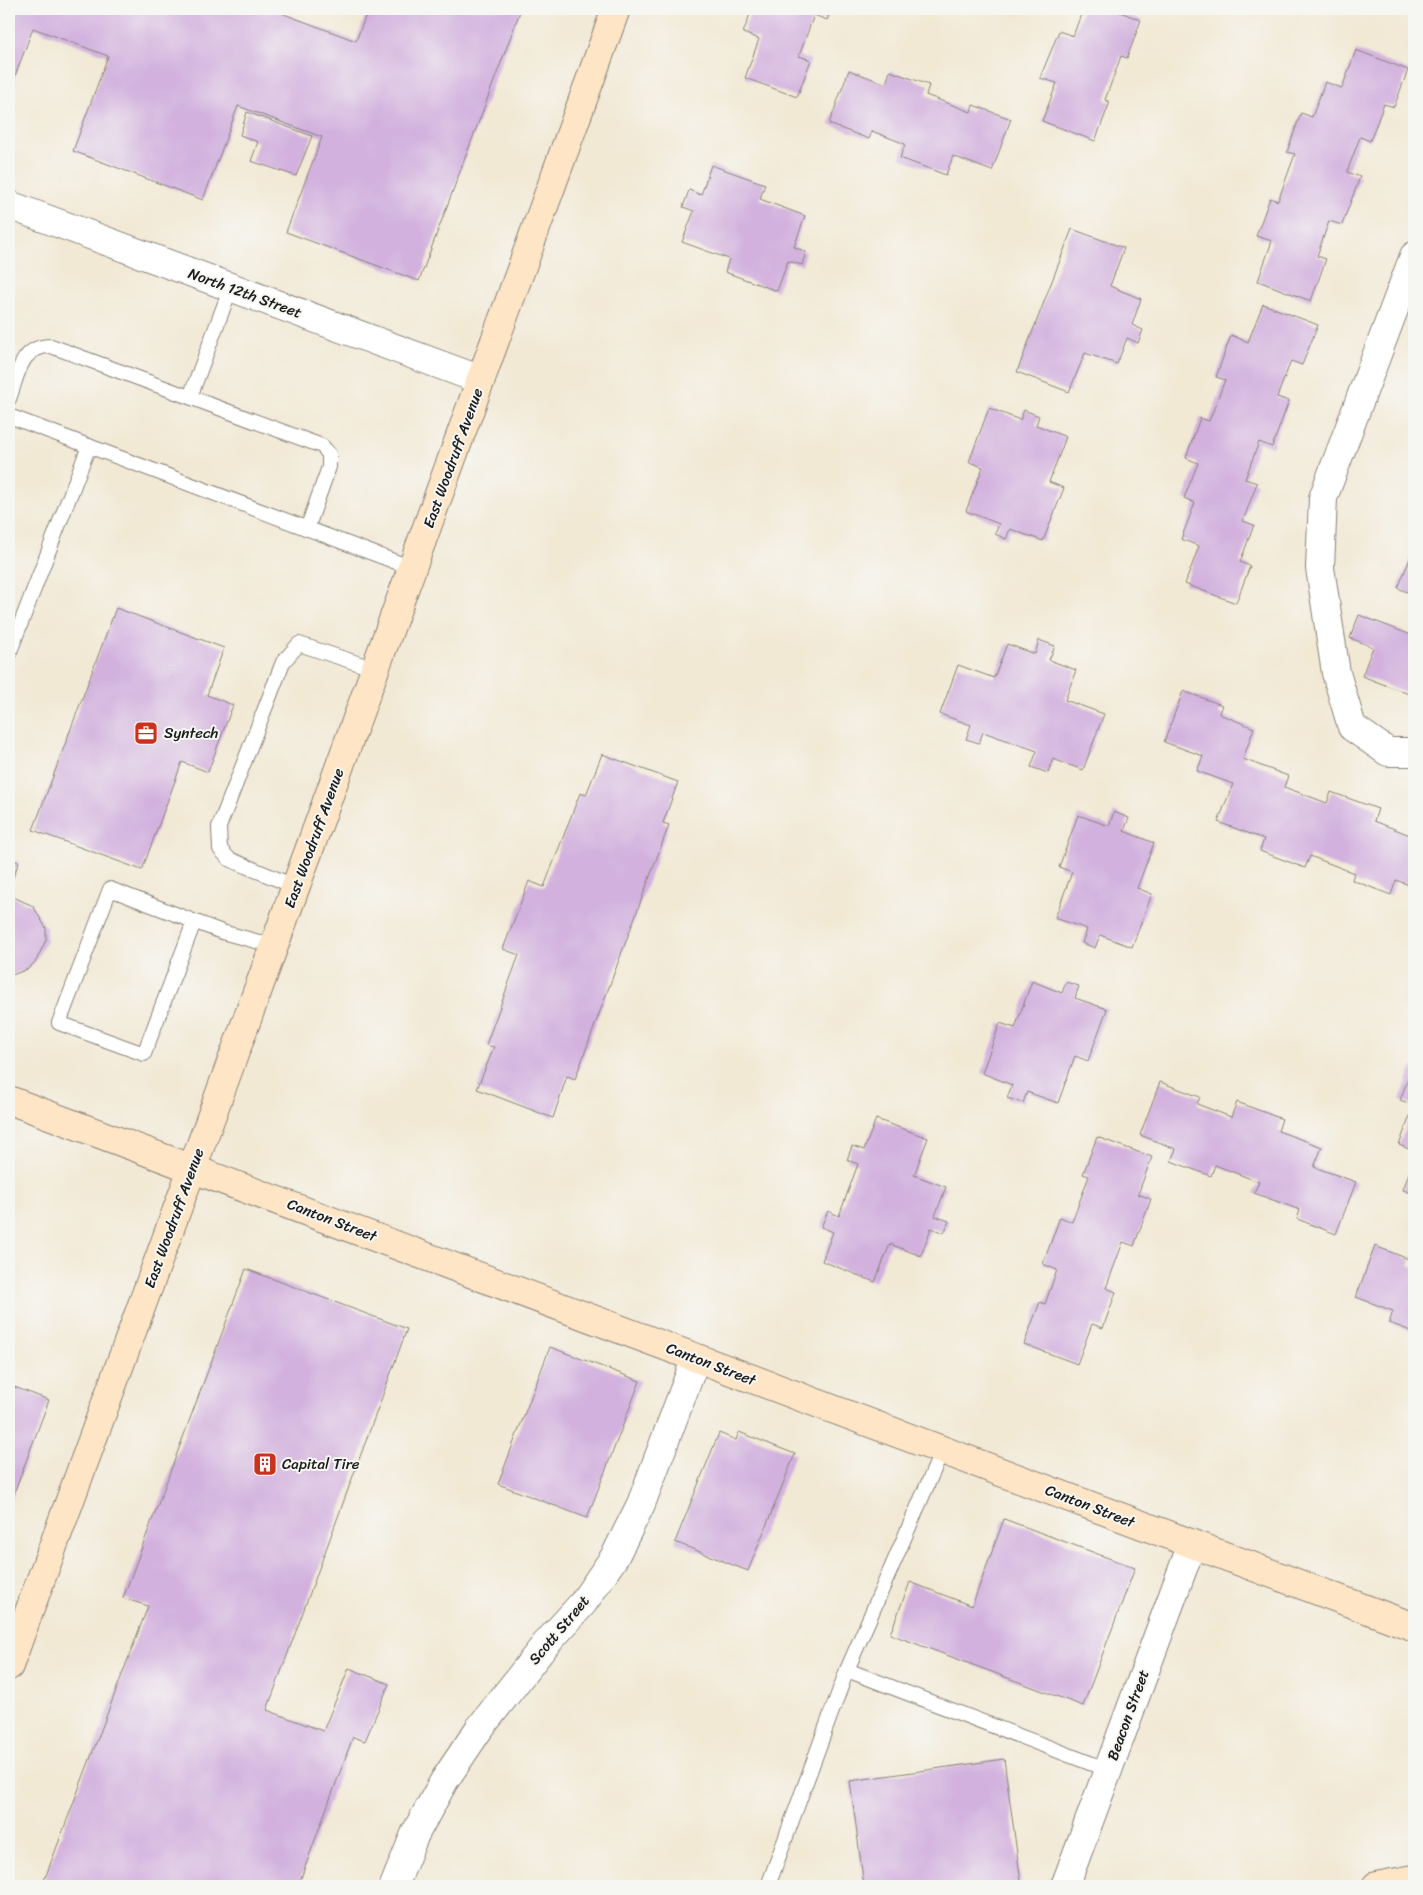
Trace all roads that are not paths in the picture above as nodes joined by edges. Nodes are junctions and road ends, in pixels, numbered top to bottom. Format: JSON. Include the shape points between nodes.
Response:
{"nodes":[{"id":1,"x":616,"y":9,"type":"edge"},
{"id":2,"x":9,"y":205,"type":"edge"},
{"id":3,"x":1414,"y":256,"type":"edge"},
{"id":4,"x":231,"y":287,"type":"junction"},
{"id":5,"x":482,"y":380,"type":"junction"},
{"id":6,"x":190,"y":397,"type":"junction"},
{"id":7,"x":9,"y":399,"type":"edge"},
{"id":8,"x":9,"y":416,"type":"edge"},
{"id":9,"x":89,"y":446,"type":"junction"},
{"id":10,"x":307,"y":529,"type":"junction"},
{"id":11,"x":412,"y":568,"type":"junction"},
{"id":12,"x":9,"y":654,"type":"edge"},
{"id":13,"x":375,"y":669,"type":"junction"},
{"id":14,"x":1414,"y":752,"type":"edge"},
{"id":15,"x":296,"y":887,"type":"junction"},
{"id":16,"x":194,"y":922,"type":"junction"},
{"id":17,"x":274,"y":946,"type":"junction"},
{"id":18,"x":9,"y":1100,"type":"edge"},
{"id":19,"x":193,"y":1168,"type":"junction"},
{"id":20,"x":696,"y":1358,"type":"junction"},
{"id":21,"x":942,"y":1451,"type":"junction"},
{"id":22,"x":1192,"y":1544,"type":"junction"},
{"id":23,"x":1414,"y":1627,"type":"edge"},
{"id":24,"x":9,"y":1666,"type":"edge"},
{"id":25,"x":848,"y":1670,"type":"junction"},
{"id":26,"x":1108,"y":1770,"type":"junction"},
{"id":27,"x":1414,"y":1879,"type":"edge"},
{"id":28,"x":394,"y":1886,"type":"edge"},
{"id":29,"x":768,"y":1886,"type":"edge"},
{"id":30,"x":1065,"y":1886,"type":"edge"},
{"id":31,"x":1376,"y":1886,"type":"edge"}],
"edges":[{"from":1,"to":5,"type":"street","name":"East Woodruff Avenue"},
{"from":2,"to":4,"type":"street","name":"North 12th Street"},
{"from":3,"to":14,"type":"street","via":[[1323,498],[1320,568],[1336,673],[1352,727],[1388,752]]},
{"from":4,"to":5,"type":"street","name":"North 12th Street"},
{"from":4,"to":6,"type":"lane"},
{"from":5,"to":11,"type":"street","name":"East Woodruff Avenue"},
{"from":6,"to":7,"type":"lane","via":[[51,346],[37,346],[27,353]]},
{"from":6,"to":10,"type":"lane","via":[[322,446],[329,454],[329,467]]},
{"from":8,"to":9,"type":"lane"},
{"from":9,"to":10,"type":"lane"},
{"from":9,"to":12,"type":"lane"},
{"from":10,"to":11,"type":"lane"},
{"from":11,"to":13,"type":"street","name":"East Woodruff Avenue"},
{"from":13,"to":15,"type":"street","name":"East Woodruff Avenue"},
{"from":13,"to":15,"type":"lane","via":[[299,644],[283,662],[219,827],[220,849],[229,860]]},
{"from":15,"to":17,"type":"street","name":"East Woodruff Avenue"},
{"from":16,"to":16,"type":"lane","via":[[110,889],[59,1023],[144,1054]]},
{"from":16,"to":17,"type":"lane"},
{"from":17,"to":19,"type":"street","name":"East Woodruff Avenue"},
{"from":18,"to":19,"type":"street","name":"Canton Street"},
{"from":19,"to":20,"type":"street","name":"Canton Street"},
{"from":19,"to":24,"type":"street","name":"East Woodruff Avenue"},
{"from":20,"to":21,"type":"street","name":"Canton Street"},
{"from":20,"to":28,"type":"street","name":"Scott Street","via":[[641,1504],[614,1556],[582,1603],[479,1729],[444,1781],[415,1834]]},
{"from":21,"to":22,"type":"street","name":"Canton Street"},
{"from":21,"to":25,"type":"lane"},
{"from":22,"to":23,"type":"street","name":"Canton Street"},
{"from":22,"to":26,"type":"street","name":"Beacon Street"},
{"from":25,"to":26,"type":"lane"},
{"from":25,"to":29,"type":"lane"},
{"from":26,"to":30,"type":"street","name":"Beacon Street"},
{"from":27,"to":31,"type":"street"}]}
